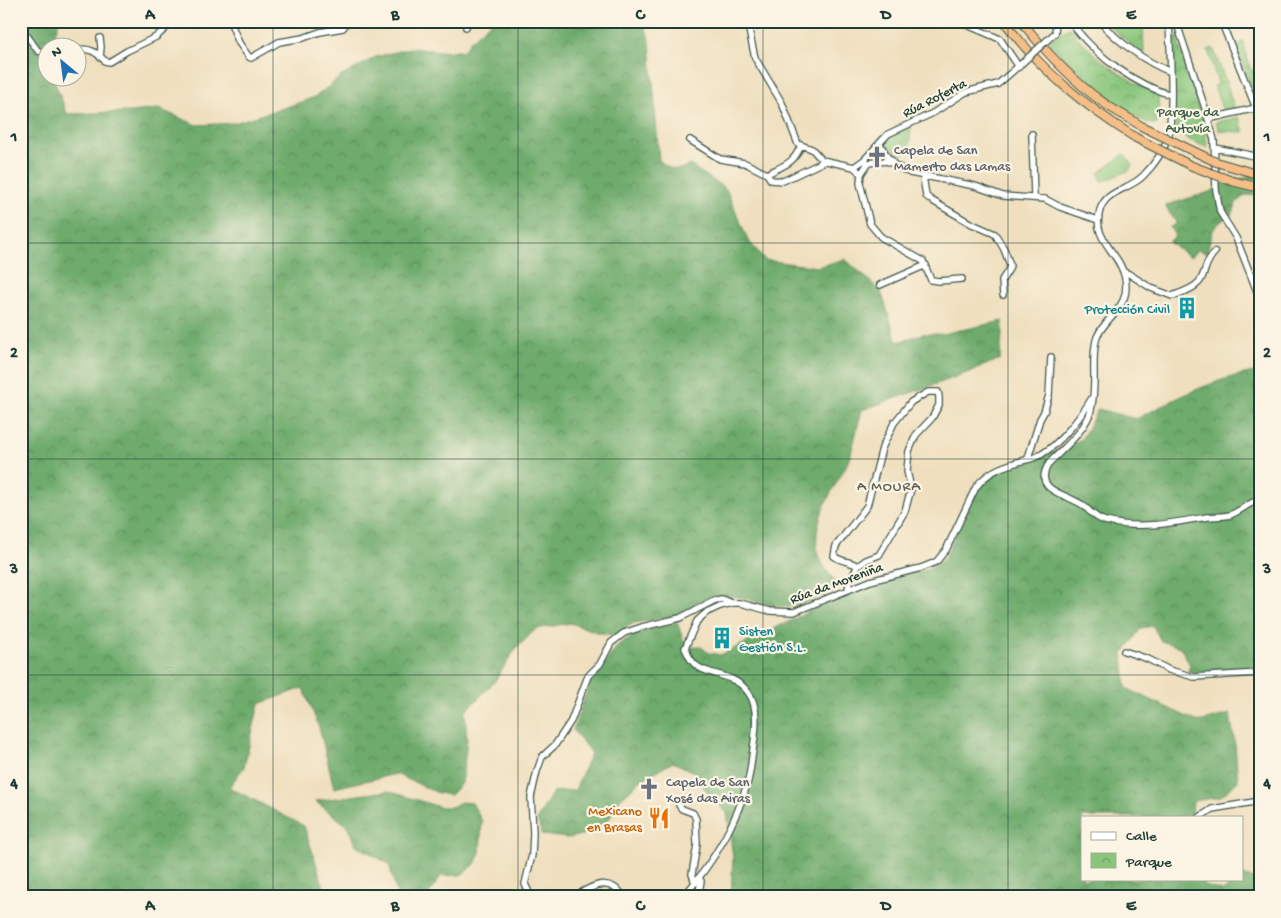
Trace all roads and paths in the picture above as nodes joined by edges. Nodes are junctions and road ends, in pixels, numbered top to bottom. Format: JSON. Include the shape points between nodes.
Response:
{"nodes":[{"id":1,"x":174,"y":21,"type":"edge"},
{"id":2,"x":230,"y":21,"type":"edge"},
{"id":3,"x":347,"y":21,"type":"edge"},
{"id":4,"x":747,"y":21,"type":"edge"},
{"id":5,"x":958,"y":21,"type":"edge"},
{"id":6,"x":1004,"y":21,"type":"edge"},
{"id":7,"x":1021,"y":21,"type":"edge"},
{"id":8,"x":1056,"y":21,"type":"edge"},
{"id":9,"x":1099,"y":21,"type":"edge"},
{"id":10,"x":1169,"y":21,"type":"edge"},
{"id":11,"x":1176,"y":21,"type":"edge"},
{"id":12,"x":1222,"y":21,"type":"edge"},
{"id":13,"x":21,"y":27,"type":"edge"},
{"id":14,"x":1075,"y":28,"type":"dead end"},
{"id":15,"x":100,"y":38,"type":"dead end"},
{"id":16,"x":88,"y":50,"type":"edge"},
{"id":17,"x":38,"y":51,"type":"edge"},
{"id":18,"x":100,"y":56,"type":"junction"},
{"id":19,"x":1020,"y":65,"type":"junction"},
{"id":20,"x":1171,"y":72,"type":"junction"},
{"id":21,"x":1171,"y":94,"type":"junction"},
{"id":22,"x":1256,"y":108,"type":"junction"},
{"id":23,"x":1260,"y":118,"type":"edge"},
{"id":24,"x":1208,"y":119,"type":"junction"},
{"id":25,"x":1032,"y":134,"type":"dead end"},
{"id":26,"x":690,"y":140,"type":"dead end"},
{"id":27,"x":880,"y":144,"type":"junction"},
{"id":28,"x":801,"y":146,"type":"junction"},
{"id":29,"x":1215,"y":148,"type":"junction"},
{"id":30,"x":1260,"y":157,"type":"edge"},
{"id":31,"x":825,"y":161,"type":"junction"},
{"id":32,"x":866,"y":162,"type":"junction"},
{"id":33,"x":895,"y":164,"type":"junction"},
{"id":34,"x":854,"y":167,"type":"junction"},
{"id":35,"x":768,"y":174,"type":"junction"},
{"id":36,"x":861,"y":174,"type":"junction"},
{"id":37,"x":1260,"y":175,"type":"edge"},
{"id":38,"x":923,"y":176,"type":"junction"},
{"id":39,"x":1260,"y":188,"type":"edge"},
{"id":40,"x":1034,"y":197,"type":"junction"},
{"id":41,"x":1098,"y":220,"type":"junction"},
{"id":42,"x":1215,"y":252,"type":"dead end"},
{"id":43,"x":926,"y":266,"type":"junction"},
{"id":44,"x":1124,"y":272,"type":"junction"},
{"id":45,"x":962,"y":279,"type":"dead end"},
{"id":46,"x":1137,"y":279,"type":"junction"},
{"id":47,"x":1125,"y":281,"type":"junction"},
{"id":48,"x":880,"y":284,"type":"dead end"},
{"id":49,"x":1003,"y":295,"type":"dead end"},
{"id":50,"x":1260,"y":299,"type":"edge"},
{"id":51,"x":1052,"y":357,"type":"dead end"},
{"id":52,"x":1092,"y":398,"type":"junction"},
{"id":53,"x":1028,"y":458,"type":"junction"},
{"id":54,"x":1260,"y":499,"type":"edge"},
{"id":55,"x":858,"y":566,"type":"junction"},
{"id":56,"x":848,"y":590,"type":"junction"},
{"id":57,"x":732,"y":603,"type":"junction"},
{"id":58,"x":1124,"y":651,"type":"dead end"},
{"id":59,"x":1260,"y":673,"type":"edge"},
{"id":60,"x":1260,"y":801,"type":"edge"},
{"id":61,"x":679,"y":805,"type":"dead end"},
{"id":62,"x":1202,"y":816,"type":"edge"},
{"id":63,"x":697,"y":880,"type":"junction"},
{"id":64,"x":531,"y":897,"type":"edge"},
{"id":65,"x":574,"y":897,"type":"edge"},
{"id":66,"x":625,"y":897,"type":"edge"},
{"id":67,"x":683,"y":897,"type":"edge"},
{"id":68,"x":698,"y":897,"type":"edge"}],
"edges":[{"from":1,"to":18,"type":"street","via":[[156,37],[109,62]]},
{"from":2,"to":3,"type":"street","via":[[250,58],[279,42],[343,28]]},
{"from":4,"to":28,"type":"street","via":[[755,58],[782,103]]},
{"from":5,"to":19,"type":"street","via":[[1000,39]]},
{"from":6,"to":39,"type":"highway","bridge":true,"via":[[1037,62],[1101,116],[1192,166]]},
{"from":7,"to":37,"type":"highway","bridge":true,"via":[[1067,72],[1101,101],[1141,126],[1216,162]]},
{"from":8,"to":19,"type":"street","name":"Rúa Roferta","bridge":true,"via":[[1054,33]]},
{"from":9,"to":20,"type":"street","via":[[1142,58]]},
{"from":10,"to":20,"type":"street"},
{"from":11,"to":24,"type":"street"},
{"from":12,"to":22,"type":"street"},
{"from":13,"to":17,"type":"street"},
{"from":14,"to":21,"type":"street","via":[[1115,66],[1135,79]]},
{"from":15,"to":18,"type":"street"},
{"from":16,"to":18,"type":"street"},
{"from":19,"to":27,"type":"street","name":"Rúa Roferta","via":[[998,84],[966,92],[933,114],[888,134]]},
{"from":20,"to":21,"type":"street"},
{"from":21,"to":41,"type":"street","via":[[1168,138],[1161,153],[1132,185],[1108,196],[1100,208]]},
{"from":22,"to":23,"type":"street"},
{"from":22,"to":24,"type":"street"},
{"from":24,"to":29,"type":"street"},
{"from":25,"to":40,"type":"street"},
{"from":26,"to":35,"type":"street","via":[[720,160],[744,163]]},
{"from":27,"to":32,"type":"street","name":"Rúa Roferta"},
{"from":27,"to":33,"type":"street"},
{"from":28,"to":31,"type":"street","via":[[812,149]]},
{"from":28,"to":35,"type":"street","via":[[793,160]]},
{"from":29,"to":30,"type":"street"},
{"from":29,"to":50,"type":"street","via":[[1220,212],[1236,238]]},
{"from":31,"to":34,"type":"street"},
{"from":31,"to":35,"type":"street","via":[[783,181],[771,180]]},
{"from":32,"to":33,"type":"street"},
{"from":32,"to":34,"type":"street"},
{"from":32,"to":36,"type":"street"},
{"from":33,"to":38,"type":"street"},
{"from":34,"to":36,"type":"street"},
{"from":36,"to":43,"type":"street","via":[[861,190],[874,230],[919,258]]},
{"from":38,"to":40,"type":"street","via":[[975,186],[1002,196]]},
{"from":38,"to":49,"type":"street","via":[[926,196],[995,234],[1010,265],[1002,280]]},
{"from":40,"to":41,"type":"street"},
{"from":41,"to":44,"type":"street","via":[[1104,240]]},
{"from":42,"to":46,"type":"street","via":[[1208,259],[1200,281],[1181,293],[1172,296],[1162,293]]},
{"from":43,"to":45,"type":"street","via":[[931,280]]},
{"from":43,"to":48,"type":"street"},
{"from":44,"to":46,"type":"street"},
{"from":44,"to":47,"type":"street"},
{"from":46,"to":47,"type":"street"},
{"from":47,"to":52,"type":"street","via":[[1123,302],[1096,339]]},
{"from":51,"to":53,"type":"street","via":[[1049,396]]},
{"from":52,"to":53,"type":"street","name":"Rúa da Moreniña","via":[[1059,440],[1044,452]]},
{"from":52,"to":54,"type":"street","via":[[1090,415],[1080,431],[1046,467],[1044,480],[1052,491],[1077,501],[1105,521],[1135,525],[1225,516]]},
{"from":53,"to":56,"type":"street","name":"Rúa da Moreniña","via":[[1000,466],[981,480],[946,550],[936,562]]},
{"from":55,"to":55,"type":"street","via":[[879,555],[905,511],[911,489],[907,471],[909,451],[916,435],[939,405],[938,392],[928,392],[912,402],[894,424],[882,448],[867,506],[836,546],[834,556],[839,561]]},
{"from":55,"to":56,"type":"street"},
{"from":56,"to":57,"type":"street","name":"Rúa da Moreniña","via":[[794,612]]},
{"from":57,"to":63,"type":"street","name":"Rúa da Moreniña","via":[[707,612],[697,621],[685,648],[692,663],[737,681],[750,695],[755,708],[756,730],[748,780],[725,836]]},
{"from":57,"to":64,"type":"street","via":[[715,600],[680,618],[624,634],[611,643],[586,681],[571,721],[555,746],[542,757],[535,777],[531,796],[532,854],[525,884]]},
{"from":58,"to":59,"type":"street","via":[[1194,677]]},
{"from":60,"to":62,"type":"street","via":[[1212,809]]},
{"from":61,"to":63,"type":"street","via":[[696,819],[697,845],[692,874]]},
{"from":63,"to":67,"type":"street","name":"Rúa da Moreniña"},
{"from":63,"to":68,"type":"street","via":[[701,882]]},
{"from":65,"to":66,"type":"street","via":[[591,888],[608,885],[617,887]]}]}
